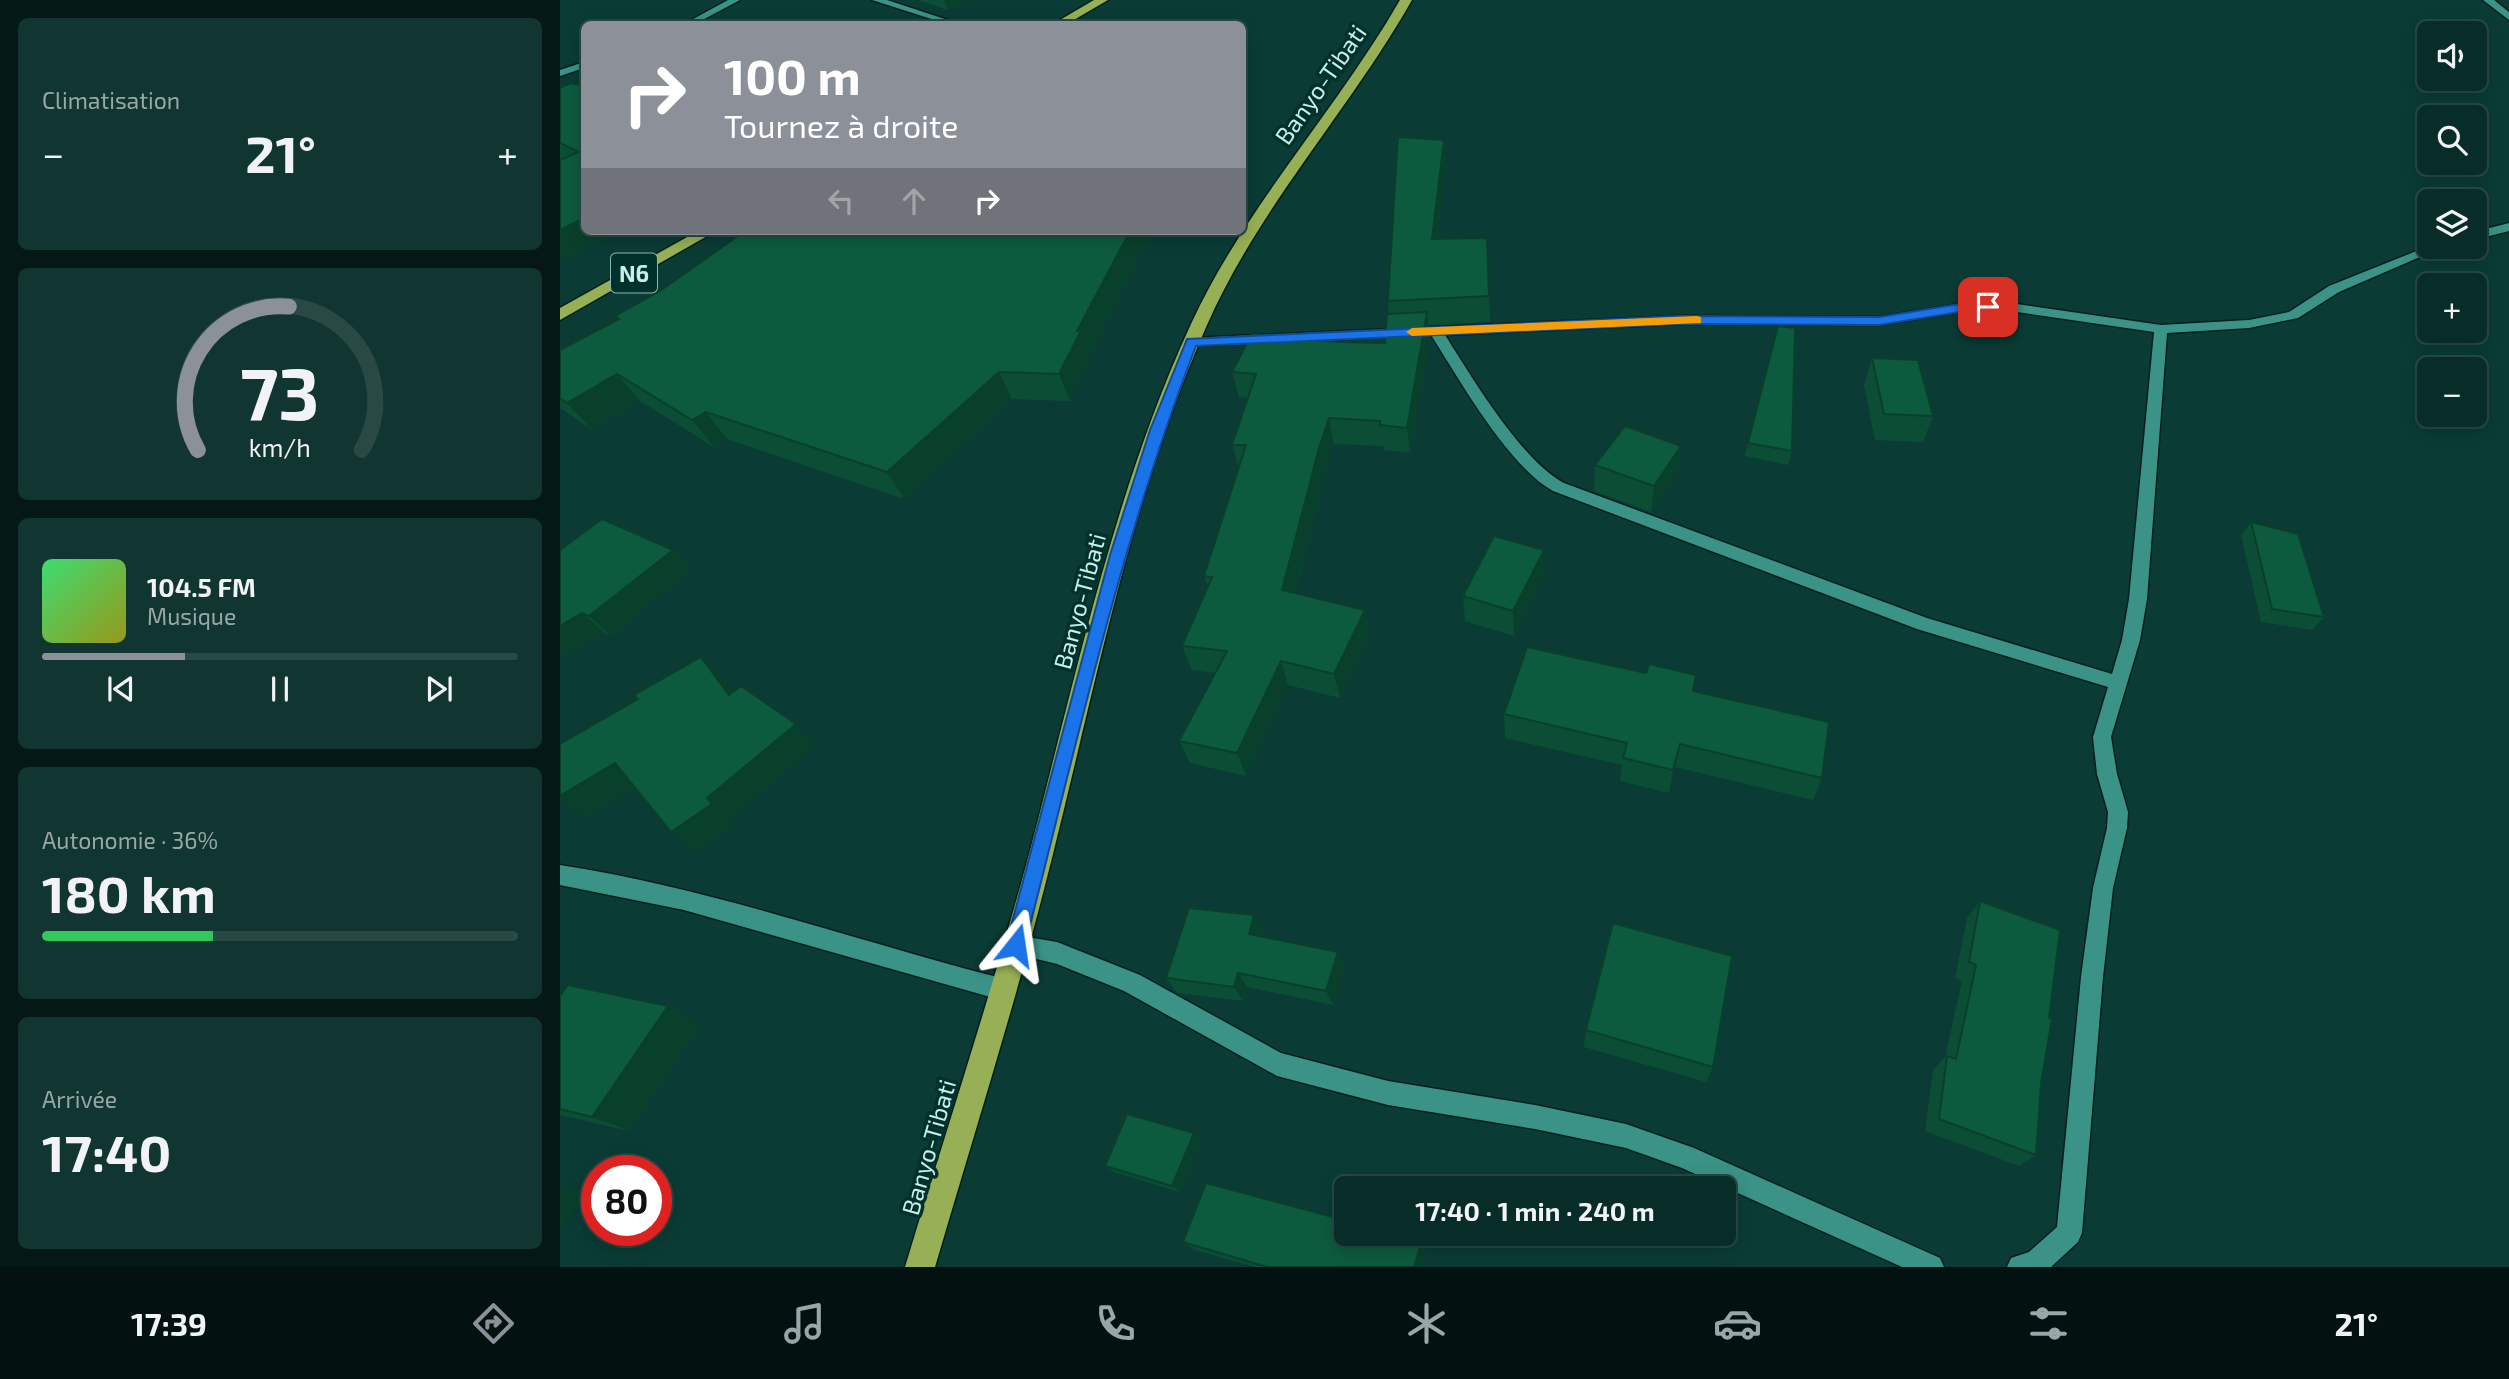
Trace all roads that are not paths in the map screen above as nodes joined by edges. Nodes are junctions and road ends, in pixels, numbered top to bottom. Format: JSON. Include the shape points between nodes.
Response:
{"nodes":[{"id":1,"x":735,"y":0,"type":"edge"},
{"id":2,"x":877,"y":0,"type":"edge"},
{"id":3,"x":1102,"y":0,"type":"edge"},
{"id":4,"x":1406,"y":0,"type":"edge"},
{"id":5,"x":2488,"y":0,"type":"edge"},
{"id":6,"x":2509,"y":17,"type":"edge"},
{"id":7,"x":694,"y":21,"type":"edge"},
{"id":8,"x":945,"y":21,"type":"edge"},
{"id":9,"x":1064,"y":21,"type":"edge"},
{"id":10,"x":581,"y":66,"type":"edge"},
{"id":11,"x":560,"y":73,"type":"edge"},
{"id":12,"x":2509,"y":227,"type":"edge"},
{"id":13,"x":2487,"y":233,"type":"edge"},
{"id":14,"x":702,"y":235,"type":"edge"},
{"id":15,"x":2417,"y":255,"type":"edge"},
{"id":16,"x":560,"y":315,"type":"edge"},
{"id":17,"x":2161,"y":329,"type":"junction"},
{"id":18,"x":1436,"y":332,"type":"junction"},
{"id":19,"x":1191,"y":342,"type":"junction"},
{"id":20,"x":2118,"y":683,"type":"junction"},
{"id":21,"x":560,"y":875,"type":"edge"},
{"id":22,"x":1016,"y":945,"type":"junction"},
{"id":23,"x":1001,"y":989,"type":"junction"},
{"id":24,"x":920,"y":1267,"type":"edge"},
{"id":25,"x":1931,"y":1267,"type":"edge"},
{"id":26,"x":2020,"y":1267,"type":"edge"}],
"edges":[{"from":1,"to":7,"type":"street"},
{"from":2,"to":8,"type":"street"},
{"from":3,"to":9,"type":"highway"},
{"from":4,"to":19,"type":"highway","name":"Banyo-Tibati","via":[[1334,114],[1249,233]]},
{"from":5,"to":6,"type":"street"},
{"from":10,"to":11,"type":"street"},
{"from":12,"to":13,"type":"street"},
{"from":14,"to":16,"type":"highway","number":"N6"},
{"from":15,"to":17,"type":"street","via":[[2334,289],[2293,315],[2249,324]]},
{"from":17,"to":18,"type":"street","via":[[2010,307],[1966,307],[1879,321],[1679,320]]},
{"from":17,"to":20,"type":"street","via":[[2138,599]]},
{"from":18,"to":19,"type":"street"},
{"from":18,"to":20,"type":"street","via":[[1523,455],[1556,485],[1923,624]]},
{"from":19,"to":22,"type":"highway","name":"Banyo-Tibati","via":[[1117,555]]},
{"from":20,"to":26,"type":"street","via":[[2102,737],[2118,812],[2117,828],[2103,888],[2092,977],[2069,1233],[2036,1263]]},
{"from":21,"to":23,"type":"street","via":[[673,895]]},
{"from":22,"to":23,"type":"highway","name":"Banyo-Tibati"},
{"from":22,"to":25,"type":"street","via":[[1092,964],[1277,1064],[1388,1093],[1626,1136],[1685,1157]]},
{"from":23,"to":24,"type":"highway","name":"Banyo-Tibati"}]}
